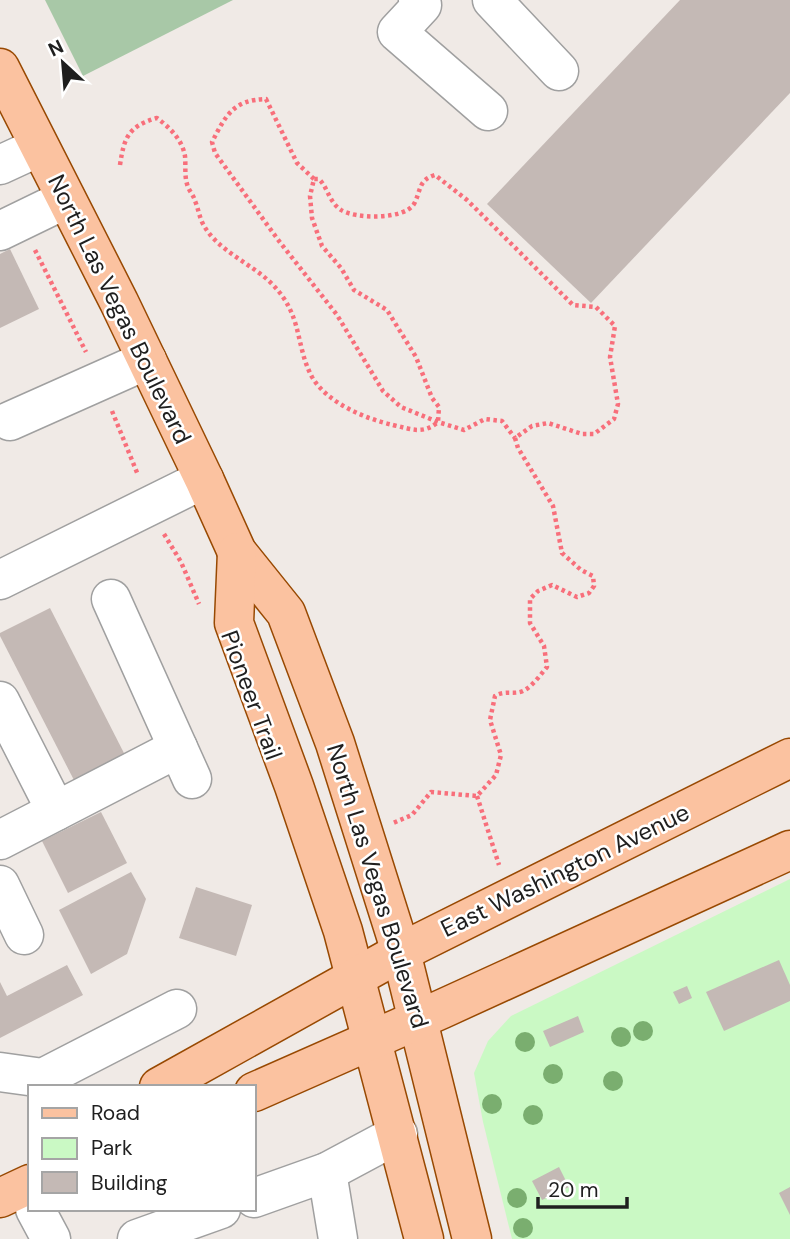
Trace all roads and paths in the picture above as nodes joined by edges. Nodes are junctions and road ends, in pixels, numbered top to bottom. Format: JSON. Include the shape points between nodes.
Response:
{"nodes":[{"id":1,"x":418,"y":0,"type":"edge"},
{"id":2,"x":492,"y":0,"type":"edge"},
{"id":3,"x":0,"y":68,"type":"edge"},
{"id":4,"x":559,"y":71,"type":"dead end"},
{"id":5,"x":488,"y":111,"type":"dead end"},
{"id":6,"x":39,"y":147,"type":"junction"},
{"id":7,"x":0,"y":165,"type":"edge"},
{"id":8,"x":120,"y":165,"type":"dead end"},
{"id":9,"x":314,"y":179,"type":"junction"},
{"id":10,"x":66,"y":199,"type":"junction"},
{"id":11,"x":10,"y":226,"type":"edge"},
{"id":12,"x":147,"y":360,"type":"junction"},
{"id":13,"x":100,"y":381,"type":"junction"},
{"id":14,"x":10,"y":421,"type":"dead end"},
{"id":15,"x":438,"y":422,"type":"junction"},
{"id":16,"x":515,"y":438,"type":"junction"},
{"id":17,"x":204,"y":479,"type":"junction"},
{"id":18,"x":153,"y":504,"type":"junction"},
{"id":19,"x":237,"y":552,"type":"junction"},
{"id":20,"x":0,"y":580,"type":"edge"},
{"id":21,"x":111,"y":599,"type":"dead end"},
{"id":22,"x":203,"y":613,"type":"dead end"},
{"id":23,"x":0,"y":701,"type":"edge"},
{"id":24,"x":790,"y":758,"type":"edge"},
{"id":25,"x":477,"y":796,"type":"junction"},
{"id":26,"x":56,"y":811,"type":"junction"},
{"id":27,"x":383,"y":828,"type":"dead end"},
{"id":28,"x":0,"y":840,"type":"edge"},
{"id":29,"x":790,"y":850,"type":"edge"},
{"id":30,"x":501,"y":873,"type":"dead end"},
{"id":31,"x":0,"y":885,"type":"edge"},
{"id":32,"x":24,"y":935,"type":"dead end"},
{"id":33,"x":401,"y":952,"type":"junction"},
{"id":34,"x":355,"y":976,"type":"junction"},
{"id":35,"x":177,"y":1009,"type":"dead end"},
{"id":36,"x":419,"y":1020,"type":"junction"},
{"id":37,"x":373,"y":1040,"type":"junction"},
{"id":38,"x":0,"y":1072,"type":"edge"},
{"id":39,"x":163,"y":1085,"type":"edge"},
{"id":40,"x":256,"y":1091,"type":"edge"},
{"id":41,"x":398,"y":1134,"type":"junction"},
{"id":42,"x":327,"y":1171,"type":"junction"},
{"id":43,"x":256,"y":1197,"type":"edge"},
{"id":44,"x":34,"y":1211,"type":"edge"},
{"id":45,"x":216,"y":1211,"type":"edge"},
{"id":46,"x":157,"y":1236,"type":"edge"},
{"id":47,"x":330,"y":1236,"type":"edge"},
{"id":48,"x":51,"y":1239,"type":"edge"},
{"id":49,"x":424,"y":1239,"type":"edge"},
{"id":50,"x":472,"y":1239,"type":"edge"}],
"edges":[{"from":1,"to":5,"type":"street","via":[[422,5],[397,32]]},
{"from":2,"to":4,"type":"street"},
{"from":3,"to":6,"type":"main road","name":"North Las Vegas Boulevard"},
{"from":6,"to":7,"type":"street"},
{"from":6,"to":10,"type":"main road","name":"North Las Vegas Boulevard"},
{"from":8,"to":15,"type":"path","via":[[124,140],[140,122],[157,118],[172,129],[184,154],[188,188],[201,220],[227,250],[272,284],[292,310],[312,377],[320,387],[348,408],[385,423],[421,431]]},
{"from":9,"to":15,"type":"path","via":[[311,207],[322,246],[354,290],[387,310],[439,407]]},
{"from":9,"to":15,"type":"path","via":[[298,163],[266,99],[234,107],[212,142],[215,153],[337,315],[383,391],[401,407]]},
{"from":9,"to":16,"type":"path","via":[[323,183],[341,210],[387,216],[413,205],[426,177],[435,174],[573,305],[596,307],[615,326],[610,357],[618,404],[614,419],[594,434],[548,424],[532,426]]},
{"from":10,"to":11,"type":"street"},
{"from":10,"to":12,"type":"main road","name":"North Las Vegas Boulevard"},
{"from":11,"to":13,"type":"path","name":"Pioneer Trail"},
{"from":12,"to":13,"type":"street"},
{"from":12,"to":17,"type":"main road","name":"North Las Vegas Boulevard"},
{"from":13,"to":14,"type":"street"},
{"from":13,"to":18,"type":"path","name":"Pioneer Trail"},
{"from":15,"to":16,"type":"path","via":[[464,430],[485,419],[502,421]]},
{"from":16,"to":25,"type":"path","via":[[553,506],[562,553],[593,576],[594,586],[577,597],[552,585],[530,599],[530,624],[544,646],[547,667],[521,692],[503,691],[495,696],[490,720],[501,755],[496,775]]},
{"from":17,"to":18,"type":"street"},
{"from":17,"to":19,"type":"main road","name":"North Las Vegas Boulevard"},
{"from":18,"to":20,"type":"street"},
{"from":18,"to":22,"type":"path","name":"Pioneer Trail"},
{"from":19,"to":33,"type":"main road","name":"North Las Vegas Boulevard","via":[[286,613],[335,743]]},
{"from":19,"to":34,"type":"main road","name":"North Las Vegas Boulevard","via":[[234,623],[340,920]]},
{"from":21,"to":26,"type":"street","via":[[185,763]]},
{"from":23,"to":26,"type":"street"},
{"from":24,"to":33,"type":"main road","name":"East Washington Avenue"},
{"from":25,"to":27,"type":"path","via":[[431,792],[412,815]]},
{"from":25,"to":30,"type":"path"},
{"from":26,"to":28,"type":"street"},
{"from":29,"to":36,"type":"main road"},
{"from":31,"to":32,"type":"street"},
{"from":33,"to":34,"type":"main road","name":"East Washington Avenue"},
{"from":33,"to":36,"type":"main road","name":"North Las Vegas Boulevard"},
{"from":34,"to":37,"type":"main road","name":"North Las Vegas Boulevard"},
{"from":34,"to":39,"type":"main road","name":"East Washington Avenue"},
{"from":35,"to":38,"type":"street","via":[[43,1077]]},
{"from":36,"to":37,"type":"main road"},
{"from":36,"to":50,"type":"main road","name":"North Las Vegas Boulevard"},
{"from":37,"to":40,"type":"main road"},
{"from":37,"to":41,"type":"main road","name":"North Las Vegas Boulevard"},
{"from":41,"to":42,"type":"street"},
{"from":41,"to":49,"type":"main road","name":"North Las Vegas Boulevard"},
{"from":42,"to":43,"type":"street"},
{"from":42,"to":47,"type":"street"},
{"from":44,"to":48,"type":"street"},
{"from":45,"to":46,"type":"street"}]}
